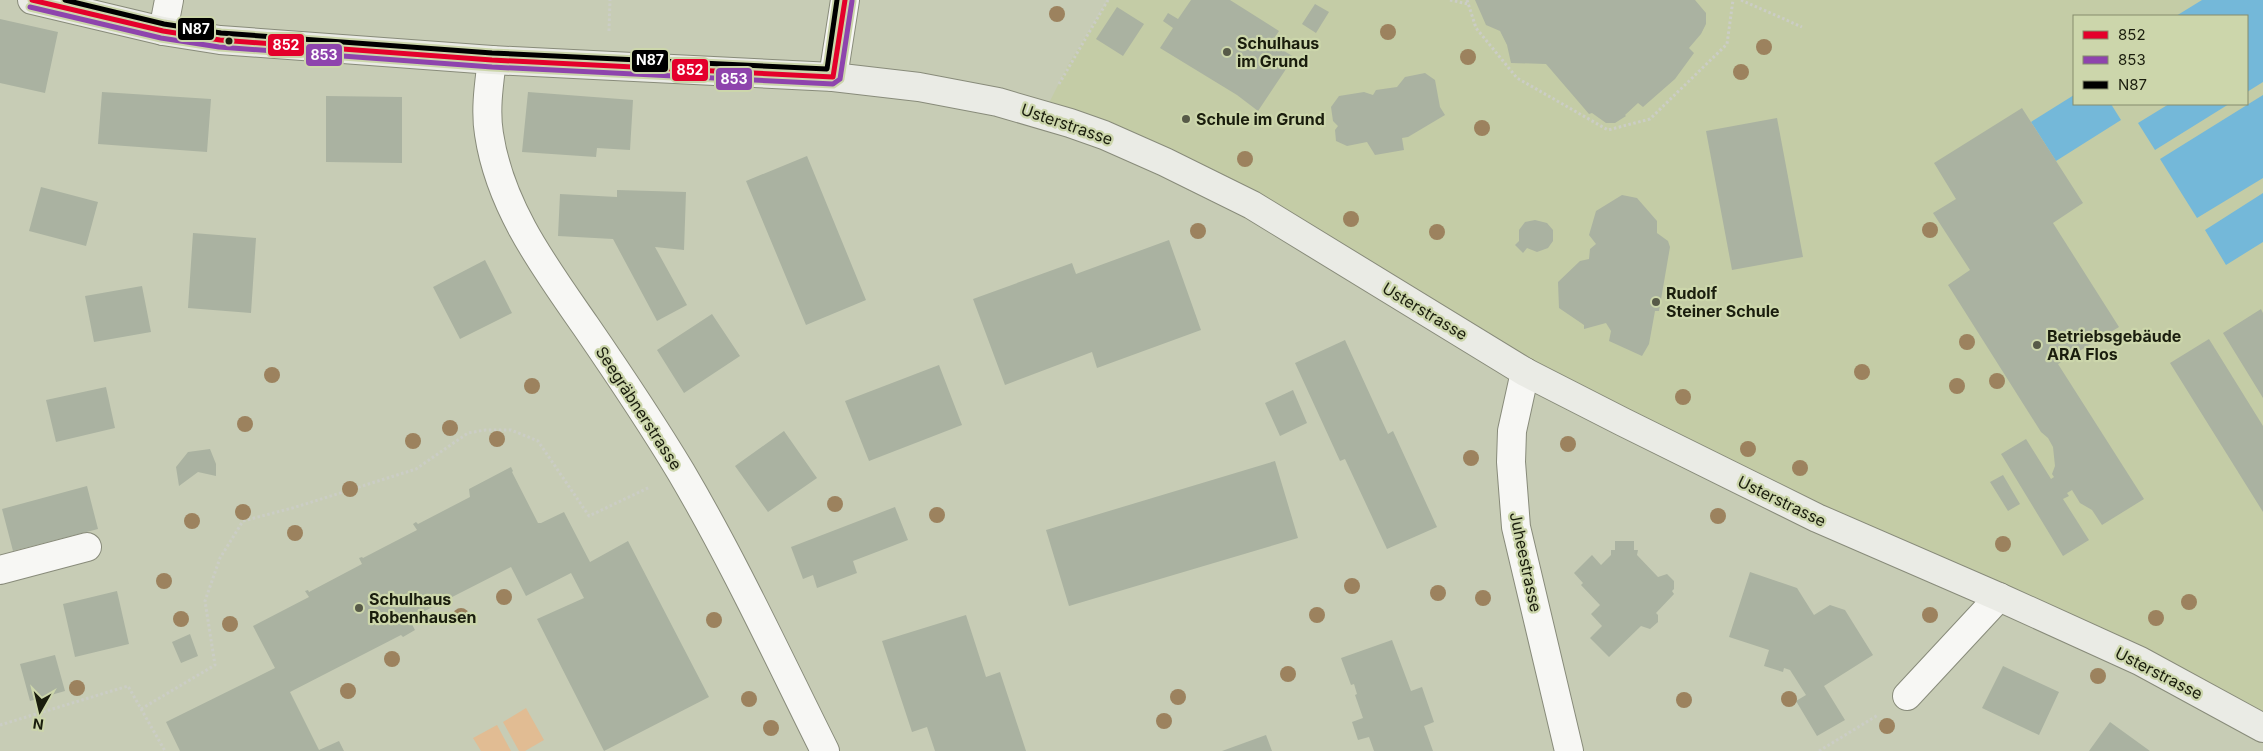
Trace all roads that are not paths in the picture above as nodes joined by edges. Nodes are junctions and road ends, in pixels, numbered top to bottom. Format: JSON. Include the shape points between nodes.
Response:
{"nodes":[{"id":1,"x":32,"y":0,"type":"edge"},
{"id":2,"x":168,"y":0,"type":"edge"},
{"id":3,"x":845,"y":0,"type":"edge"},
{"id":4,"x":163,"y":31,"type":"junction"},
{"id":5,"x":492,"y":60,"type":"junction"},
{"id":6,"x":833,"y":77,"type":"junction"},
{"id":7,"x":1526,"y":372,"type":"junction"},
{"id":8,"x":87,"y":547,"type":"dead end"},
{"id":9,"x":0,"y":570,"type":"edge"},
{"id":10,"x":1999,"y":597,"type":"junction"},
{"id":11,"x":1907,"y":696,"type":"road end"},
{"id":12,"x":2263,"y":728,"type":"edge"},
{"id":13,"x":825,"y":751,"type":"edge"},
{"id":14,"x":1569,"y":751,"type":"edge"}],
"edges":[{"from":1,"to":4,"type":"main road","name":"Usterstrasse"},
{"from":2,"to":4,"type":"street"},
{"from":3,"to":6,"type":"street"},
{"from":4,"to":5,"type":"main road","name":"Usterstrasse","via":[[220,40]]},
{"from":5,"to":6,"type":"main road","name":"Usterstrasse"},
{"from":5,"to":13,"type":"street","name":"Seegräbnerstrasse","via":[[488,134],[497,169],[515,215],[537,255],[635,398],[681,472],[748,595]]},
{"from":6,"to":7,"type":"main road","name":"Usterstrasse","via":[[919,87],[998,102],[1104,135],[1252,205]]},
{"from":7,"to":10,"type":"main road","name":"Usterstrasse","via":[[1817,518]]},
{"from":7,"to":14,"type":"street","name":"Juheestrasse","via":[[1512,431],[1516,527]]},
{"from":8,"to":9,"type":"street"},
{"from":10,"to":11,"type":"street"},
{"from":10,"to":12,"type":"main road","name":"Usterstrasse","via":[[2140,661]]}]}
